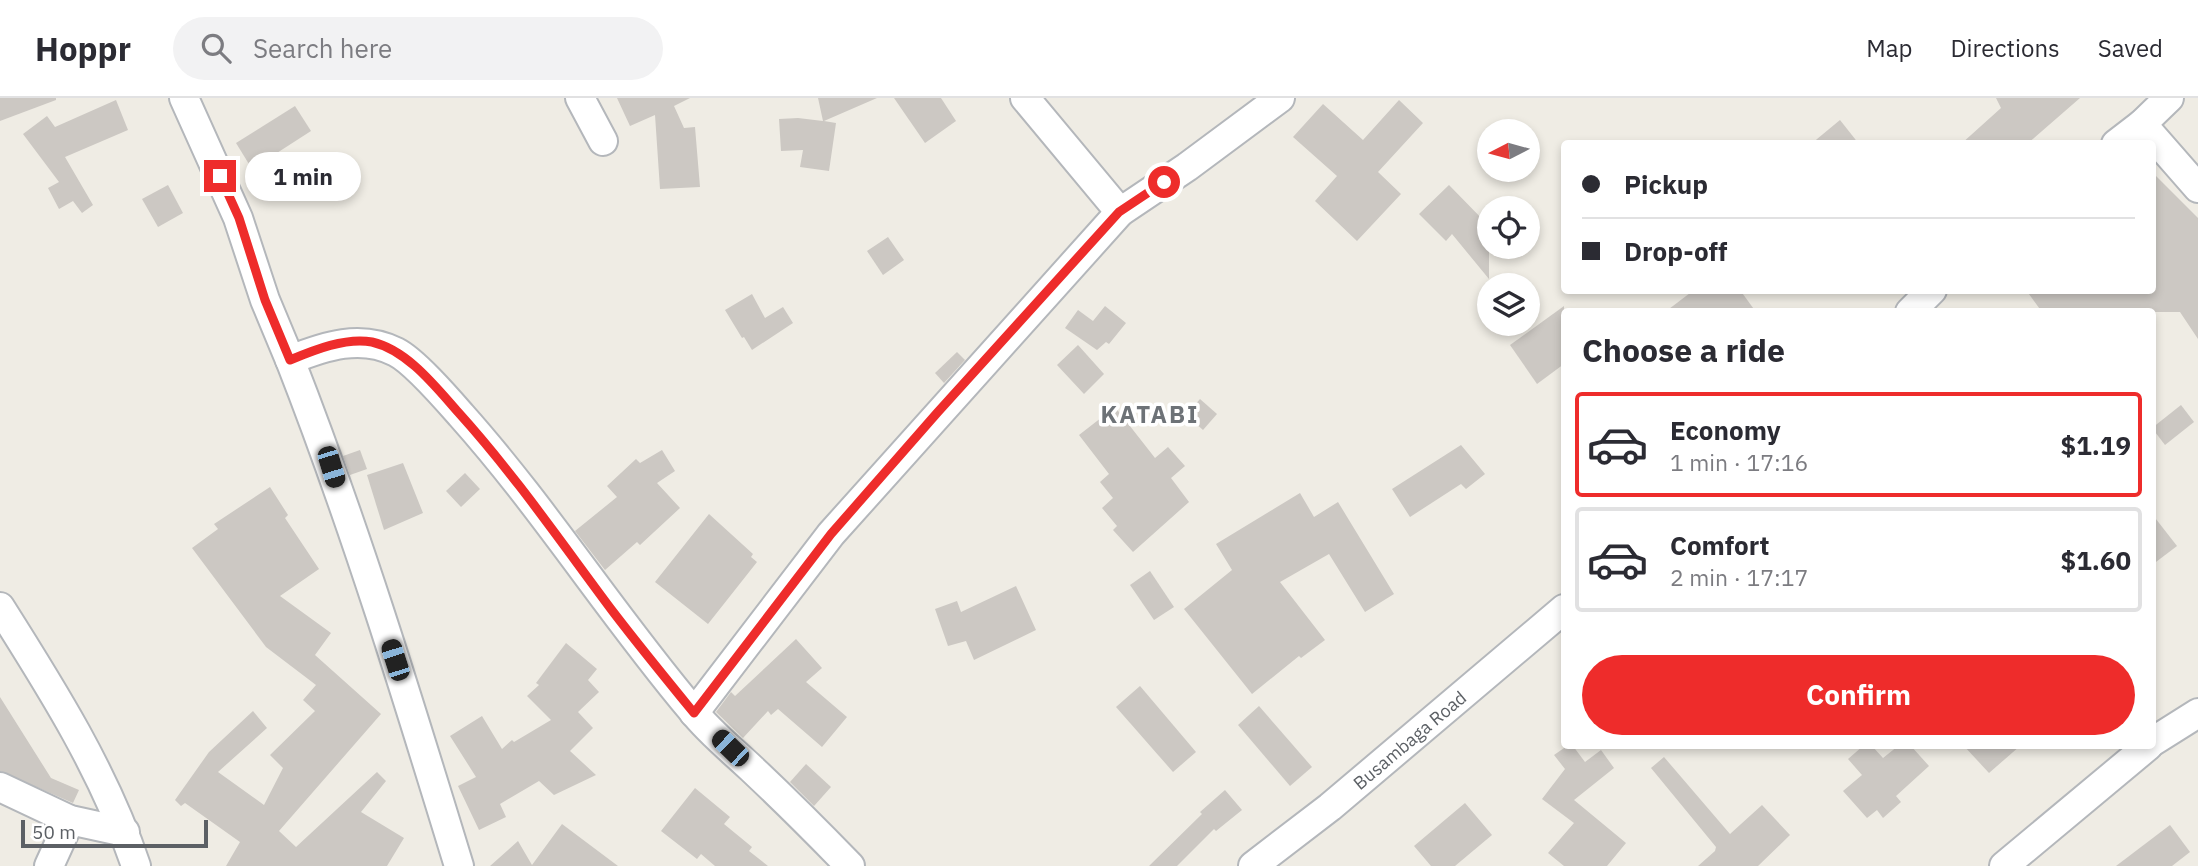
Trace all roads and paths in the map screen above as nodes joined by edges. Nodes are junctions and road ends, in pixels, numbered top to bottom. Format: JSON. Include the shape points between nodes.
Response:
{"nodes":[{"id":1,"x":184,"y":98,"type":"edge"},
{"id":2,"x":580,"y":98,"type":"edge"},
{"id":3,"x":1025,"y":98,"type":"edge"},
{"id":4,"x":1280,"y":98,"type":"edge"},
{"id":5,"x":2169,"y":98,"type":"edge"},
{"id":6,"x":2142,"y":124,"type":"junction"},
{"id":7,"x":2121,"y":140,"type":"edge"},
{"id":8,"x":603,"y":141,"type":"dead end"},
{"id":9,"x":2198,"y":188,"type":"edge"},
{"id":10,"x":1119,"y":212,"type":"junction"},
{"id":11,"x":1928,"y":294,"type":"edge"},
{"id":12,"x":1914,"y":308,"type":"edge"},
{"id":13,"x":290,"y":360,"type":"junction"},
{"id":14,"x":0,"y":607,"type":"edge"},
{"id":15,"x":1561,"y":612,"type":"edge"},
{"id":16,"x":694,"y":713,"type":"junction"},
{"id":17,"x":2198,"y":713,"type":"edge"},
{"id":18,"x":2156,"y":739,"type":"edge"},
{"id":19,"x":2144,"y":749,"type":"edge"},
{"id":20,"x":0,"y":787,"type":"edge"},
{"id":21,"x":70,"y":820,"type":"junction"},
{"id":22,"x":125,"y":832,"type":"junction"},
{"id":23,"x":49,"y":866,"type":"edge"},
{"id":24,"x":136,"y":866,"type":"edge"},
{"id":25,"x":459,"y":866,"type":"edge"},
{"id":26,"x":850,"y":866,"type":"edge"},
{"id":27,"x":1253,"y":866,"type":"edge"},
{"id":28,"x":2004,"y":866,"type":"edge"}],
"edges":[{"from":1,"to":13,"type":"street","via":[[239,218]]},
{"from":2,"to":8,"type":"street"},
{"from":3,"to":10,"type":"street"},
{"from":4,"to":10,"type":"street"},
{"from":5,"to":6,"type":"street"},
{"from":6,"to":7,"type":"street"},
{"from":6,"to":9,"type":"street"},
{"from":10,"to":16,"type":"street","via":[[831,534]]},
{"from":11,"to":12,"type":"street"},
{"from":13,"to":16,"type":"street","via":[[353,341],[372,342],[399,353],[493,451]]},
{"from":13,"to":25,"type":"street","via":[[331,467]]},
{"from":14,"to":22,"type":"street","via":[[84,746]]},
{"from":15,"to":27,"type":"street","name":"Busambaga Road","via":[[1330,807]]},
{"from":16,"to":26,"type":"street"},
{"from":17,"to":18,"type":"street"},
{"from":19,"to":28,"type":"street"},
{"from":20,"to":21,"type":"street"},
{"from":21,"to":22,"type":"street"},
{"from":21,"to":23,"type":"street"},
{"from":22,"to":24,"type":"street"}]}
